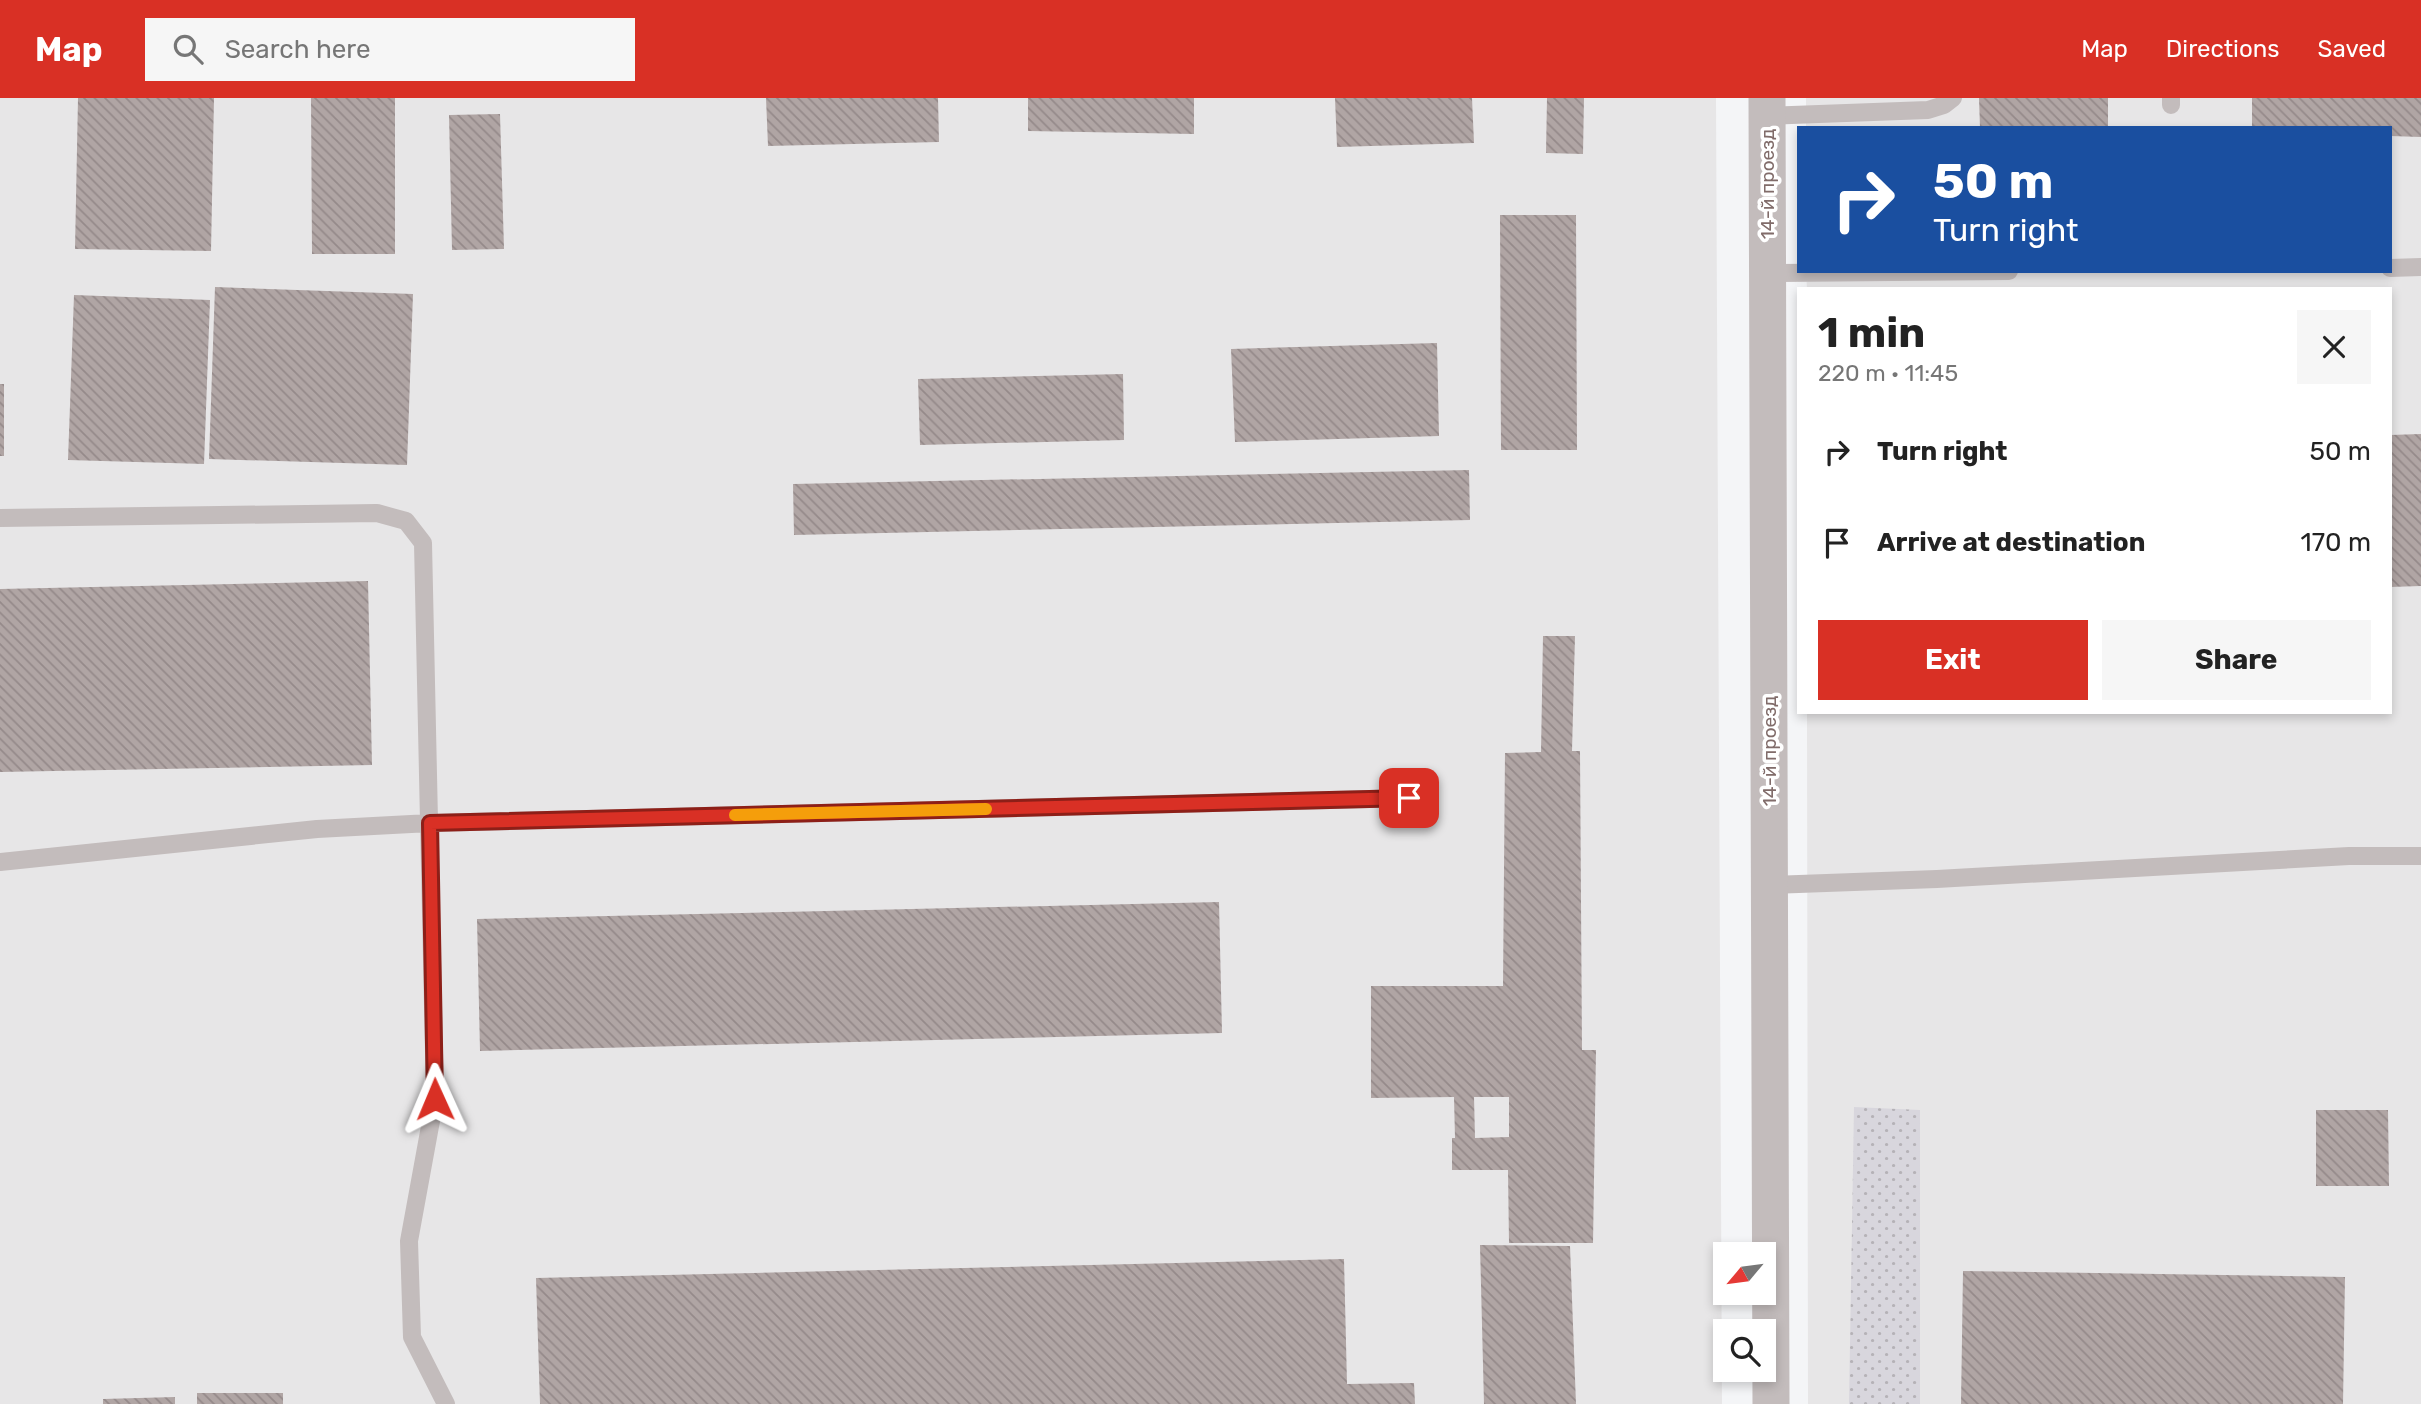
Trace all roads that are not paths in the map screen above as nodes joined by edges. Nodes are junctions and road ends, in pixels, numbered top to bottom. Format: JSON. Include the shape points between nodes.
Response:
{"nodes":[{"id":1,"x":1953,"y":98,"type":"edge"},
{"id":2,"x":1767,"y":107,"type":"edge"},
{"id":3,"x":2421,"y":267,"type":"edge"},
{"id":4,"x":2392,"y":268,"type":"edge"},
{"id":5,"x":1768,"y":273,"type":"junction"},
{"id":6,"x":1797,"y":273,"type":"edge"},
{"id":7,"x":0,"y":518,"type":"edge"},
{"id":8,"x":1409,"y":798,"type":"dead end"},
{"id":9,"x":430,"y":823,"type":"junction"},
{"id":10,"x":2421,"y":856,"type":"edge"},
{"id":11,"x":0,"y":862,"type":"edge"},
{"id":12,"x":1769,"y":885,"type":"junction"},
{"id":13,"x":446,"y":1404,"type":"edge"},
{"id":14,"x":1772,"y":1404,"type":"edge"}],
"edges":[{"from":1,"to":2,"type":"lane","via":[[1928,110]]},
{"from":2,"to":5,"type":"street","name":"14-й проезд"},
{"from":3,"to":4,"type":"lane"},
{"from":5,"to":6,"type":"lane"},
{"from":5,"to":12,"type":"street","name":"14-й проезд"},
{"from":7,"to":9,"type":"lane","via":[[377,513],[406,521],[423,543]]},
{"from":8,"to":9,"type":"lane"},
{"from":9,"to":11,"type":"lane","via":[[317,829]]},
{"from":9,"to":13,"type":"lane","via":[[435,1099],[409,1255],[412,1337]]},
{"from":10,"to":12,"type":"lane"},
{"from":12,"to":14,"type":"street","name":"14-й проезд"}]}
